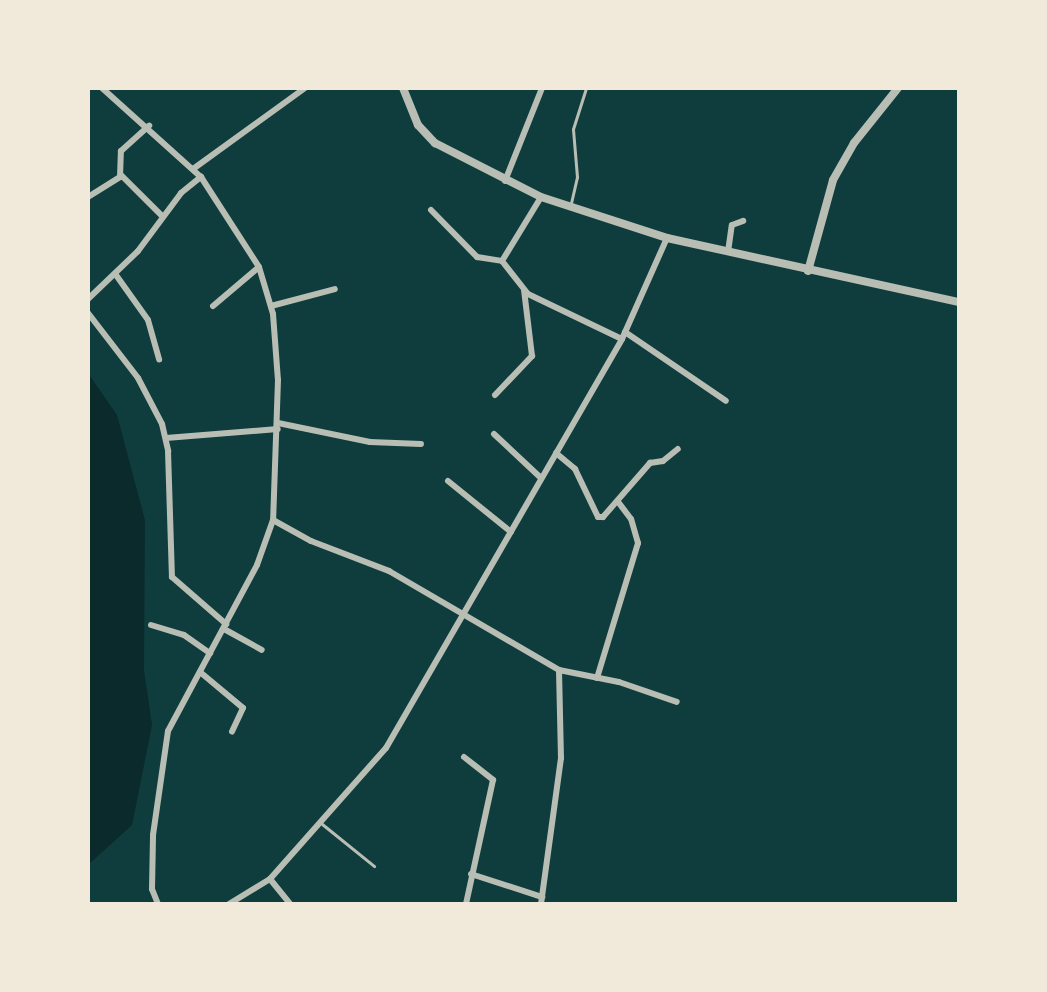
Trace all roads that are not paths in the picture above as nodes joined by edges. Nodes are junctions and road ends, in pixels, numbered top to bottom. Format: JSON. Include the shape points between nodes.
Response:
{"nodes":[{"id":1,"x":102,"y":88,"type":"edge"},
{"id":2,"x":305,"y":88,"type":"edge"},
{"id":3,"x":403,"y":88,"type":"edge"},
{"id":4,"x":530,"y":88,"type":"edge"},
{"id":5,"x":586,"y":88,"type":"edge"},
{"id":6,"x":898,"y":88,"type":"edge"},
{"id":7,"x":541,"y":90,"type":"edge"},
{"id":8,"x":149,"y":126,"type":"junction"},
{"id":9,"x":193,"y":169,"type":"junction"},
{"id":10,"x":121,"y":175,"type":"junction"},
{"id":11,"x":201,"y":177,"type":"junction"},
{"id":12,"x":505,"y":181,"type":"junction"},
{"id":13,"x":88,"y":197,"type":"edge"},
{"id":14,"x":541,"y":197,"type":"junction"},
{"id":15,"x":570,"y":207,"type":"junction"},
{"id":16,"x":431,"y":210,"type":"dead end"},
{"id":17,"x":163,"y":217,"type":"junction"},
{"id":18,"x":743,"y":221,"type":"dead end"},
{"id":19,"x":667,"y":238,"type":"junction"},
{"id":20,"x":728,"y":252,"type":"junction"},
{"id":21,"x":502,"y":261,"type":"junction"},
{"id":22,"x":259,"y":267,"type":"junction"},
{"id":23,"x":808,"y":271,"type":"junction"},
{"id":24,"x":116,"y":275,"type":"junction"},
{"id":25,"x":335,"y":289,"type":"dead end"},
{"id":26,"x":523,"y":290,"type":"junction"},
{"id":27,"x":88,"y":299,"type":"edge"},
{"id":28,"x":959,"y":302,"type":"edge"},
{"id":29,"x":213,"y":306,"type":"dead end"},
{"id":30,"x":271,"y":306,"type":"junction"},
{"id":31,"x":88,"y":313,"type":"edge"},
{"id":32,"x":623,"y":335,"type":"junction"},
{"id":33,"x":159,"y":359,"type":"dead end"},
{"id":34,"x":495,"y":395,"type":"dead end"},
{"id":35,"x":726,"y":401,"type":"dead end"},
{"id":36,"x":278,"y":426,"type":"junction"},
{"id":37,"x":494,"y":434,"type":"dead end"},
{"id":38,"x":166,"y":438,"type":"junction"},
{"id":39,"x":421,"y":444,"type":"dead end"},
{"id":40,"x":678,"y":449,"type":"dead end"},
{"id":41,"x":556,"y":453,"type":"junction"},
{"id":42,"x":541,"y":478,"type":"junction"},
{"id":43,"x":448,"y":481,"type":"dead end"},
{"id":44,"x":619,"y":503,"type":"junction"},
{"id":45,"x":273,"y":520,"type":"junction"},
{"id":46,"x":511,"y":532,"type":"junction"},
{"id":47,"x":463,"y":617,"type":"junction"},
{"id":48,"x":151,"y":625,"type":"dead end"},
{"id":49,"x":225,"y":626,"type":"junction"},
{"id":50,"x":262,"y":650,"type":"dead end"},
{"id":51,"x":210,"y":653,"type":"junction"},
{"id":52,"x":559,"y":670,"type":"junction"},
{"id":53,"x":200,"y":672,"type":"junction"},
{"id":54,"x":597,"y":678,"type":"junction"},
{"id":55,"x":677,"y":702,"type":"dead end"},
{"id":56,"x":232,"y":732,"type":"dead end"},
{"id":57,"x":464,"y":757,"type":"dead end"},
{"id":58,"x":322,"y":824,"type":"junction"},
{"id":59,"x":374,"y":866,"type":"dead end"},
{"id":60,"x":471,"y":874,"type":"junction"},
{"id":61,"x":270,"y":879,"type":"junction"},
{"id":62,"x":542,"y":900,"type":"edge"},
{"id":63,"x":158,"y":904,"type":"edge"},
{"id":64,"x":229,"y":904,"type":"edge"},
{"id":65,"x":290,"y":904,"type":"edge"},
{"id":66,"x":466,"y":904,"type":"edge"}],
"edges":[{"from":1,"to":8,"type":"street"},
{"from":2,"to":9,"type":"street"},
{"from":3,"to":12,"type":"street","via":[[418,125],[435,143]]},
{"from":4,"to":7,"type":"street"},
{"from":5,"to":15,"type":"lane","via":[[573,129],[577,177]]},
{"from":6,"to":23,"type":"street","via":[[854,143],[833,180]]},
{"from":7,"to":12,"type":"street"},
{"from":8,"to":9,"type":"street"},
{"from":8,"to":10,"type":"street","via":[[121,151]]},
{"from":9,"to":11,"type":"street"},
{"from":10,"to":13,"type":"street"},
{"from":10,"to":17,"type":"street"},
{"from":11,"to":17,"type":"street"},
{"from":11,"to":22,"type":"street"},
{"from":12,"to":14,"type":"street"},
{"from":14,"to":15,"type":"street"},
{"from":14,"to":21,"type":"street"},
{"from":15,"to":19,"type":"street"},
{"from":16,"to":21,"type":"street","via":[[477,257]]},
{"from":17,"to":24,"type":"street"},
{"from":18,"to":20,"type":"street","via":[[732,225]]},
{"from":19,"to":20,"type":"street"},
{"from":19,"to":32,"type":"street"},
{"from":20,"to":23,"type":"street"},
{"from":21,"to":26,"type":"street"},
{"from":22,"to":29,"type":"street"},
{"from":22,"to":30,"type":"street"},
{"from":23,"to":28,"type":"street"},
{"from":24,"to":27,"type":"street"},
{"from":24,"to":33,"type":"street","via":[[148,320]]},
{"from":25,"to":30,"type":"street"},
{"from":26,"to":32,"type":"street"},
{"from":26,"to":34,"type":"street","via":[[532,356]]},
{"from":30,"to":36,"type":"street"},
{"from":31,"to":38,"type":"street","via":[[138,378]]},
{"from":32,"to":35,"type":"street"},
{"from":32,"to":41,"type":"street"},
{"from":36,"to":38,"type":"street"},
{"from":36,"to":39,"type":"street","via":[[370,442]]},
{"from":36,"to":45,"type":"street"},
{"from":37,"to":42,"type":"street"},
{"from":38,"to":49,"type":"street","via":[[172,577]]},
{"from":40,"to":44,"type":"street","via":[[663,461],[650,463]]},
{"from":41,"to":42,"type":"street"},
{"from":41,"to":44,"type":"street","via":[[584,482],[598,517]]},
{"from":42,"to":46,"type":"street"},
{"from":43,"to":46,"type":"street"},
{"from":44,"to":54,"type":"street","via":[[638,543]]},
{"from":45,"to":47,"type":"street","via":[[389,571]]},
{"from":45,"to":49,"type":"street"},
{"from":46,"to":47,"type":"street"},
{"from":47,"to":52,"type":"street"},
{"from":47,"to":58,"type":"street","via":[[386,748]]},
{"from":48,"to":51,"type":"street","via":[[184,635]]},
{"from":49,"to":50,"type":"street"},
{"from":49,"to":51,"type":"street"},
{"from":51,"to":53,"type":"street"},
{"from":52,"to":54,"type":"street"},
{"from":52,"to":62,"type":"street","via":[[561,758]]},
{"from":53,"to":56,"type":"street","via":[[243,708]]},
{"from":53,"to":63,"type":"street","via":[[172,721],[166,744],[153,835],[152,889]]},
{"from":54,"to":55,"type":"street"},
{"from":57,"to":60,"type":"street","via":[[493,780]]},
{"from":58,"to":59,"type":"lane"},
{"from":58,"to":61,"type":"street"},
{"from":60,"to":62,"type":"street"},
{"from":60,"to":66,"type":"street"},
{"from":61,"to":64,"type":"street"},
{"from":61,"to":65,"type":"street"}]}
